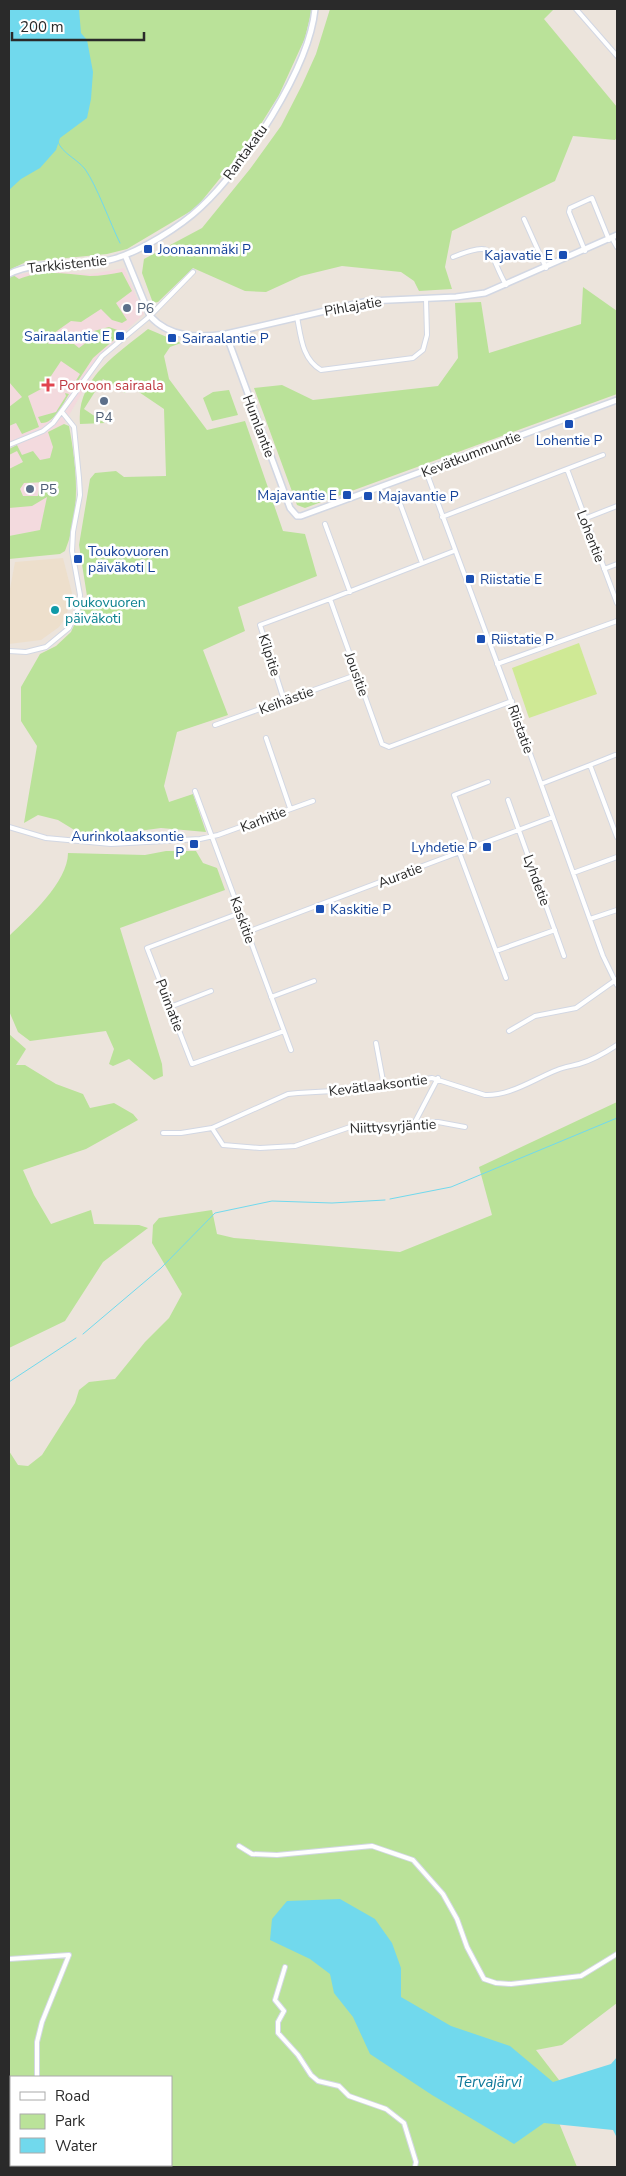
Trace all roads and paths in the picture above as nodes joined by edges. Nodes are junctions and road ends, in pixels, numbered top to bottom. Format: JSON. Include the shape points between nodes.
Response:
{"nodes":[{"id":1,"x":316,"y":9,"type":"edge"},
{"id":2,"x":576,"y":9,"type":"edge"},
{"id":3,"x":617,"y":56,"type":"edge"},
{"id":4,"x":524,"y":219,"type":"dead end"},
{"id":5,"x":613,"y":238,"type":"edge"},
{"id":6,"x":617,"y":248,"type":"edge"},
{"id":7,"x":585,"y":251,"type":"junction"},
{"id":8,"x":125,"y":255,"type":"junction"},
{"id":9,"x":454,"y":256,"type":"dead end"},
{"id":10,"x":546,"y":268,"type":"junction"},
{"id":11,"x":193,"y":272,"type":"dead end"},
{"id":12,"x":9,"y":274,"type":"edge"},
{"id":13,"x":506,"y":285,"type":"junction"},
{"id":14,"x":426,"y":299,"type":"junction"},
{"id":15,"x":150,"y":316,"type":"junction"},
{"id":16,"x":297,"y":317,"type":"junction"},
{"id":17,"x":226,"y":334,"type":"junction"},
{"id":18,"x":617,"y":400,"type":"edge"},
{"id":19,"x":62,"y":412,"type":"junction"},
{"id":20,"x":9,"y":445,"type":"edge"},
{"id":21,"x":603,"y":455,"type":"dead end"},
{"id":22,"x":567,"y":469,"type":"junction"},
{"id":23,"x":426,"y":472,"type":"junction"},
{"id":24,"x":398,"y":498,"type":"dead end"},
{"id":25,"x":617,"y":506,"type":"edge"},
{"id":26,"x":297,"y":516,"type":"joint"},
{"id":27,"x":442,"y":517,"type":"junction"},
{"id":28,"x":584,"y":518,"type":"junction"},
{"id":29,"x":326,"y":524,"type":"dead end"},
{"id":30,"x":454,"y":550,"type":"junction"},
{"id":31,"x":422,"y":563,"type":"junction"},
{"id":32,"x":617,"y":564,"type":"edge"},
{"id":33,"x":604,"y":569,"type":"junction"},
{"id":34,"x":350,"y":592,"type":"junction"},
{"id":35,"x":330,"y":599,"type":"junction"},
{"id":36,"x":617,"y":603,"type":"edge"},
{"id":37,"x":617,"y":621,"type":"edge"},
{"id":38,"x":9,"y":651,"type":"edge"},
{"id":39,"x":497,"y":664,"type":"junction"},
{"id":40,"x":356,"y":674,"type":"junction"},
{"id":41,"x":284,"y":700,"type":"junction"},
{"id":42,"x":512,"y":702,"type":"junction"},
{"id":43,"x":215,"y":725,"type":"dead end"},
{"id":44,"x":266,"y":738,"type":"dead end"},
{"id":45,"x":615,"y":755,"type":"dead end"},
{"id":46,"x":590,"y":765,"type":"junction"},
{"id":47,"x":488,"y":782,"type":"dead end"},
{"id":48,"x":541,"y":784,"type":"junction"},
{"id":49,"x":195,"y":791,"type":"dead end"},
{"id":50,"x":508,"y":800,"type":"dead end"},
{"id":51,"x":313,"y":801,"type":"dead end"},
{"id":52,"x":290,"y":808,"type":"junction"},
{"id":53,"x":553,"y":817,"type":"junction"},
{"id":54,"x":9,"y":827,"type":"edge"},
{"id":55,"x":519,"y":830,"type":"junction"},
{"id":56,"x":212,"y":837,"type":"junction"},
{"id":57,"x":617,"y":837,"type":"edge"},
{"id":58,"x":474,"y":846,"type":"junction"},
{"id":59,"x":459,"y":852,"type":"junction"},
{"id":60,"x":617,"y":857,"type":"edge"},
{"id":61,"x":573,"y":873,"type":"junction"},
{"id":62,"x":617,"y":910,"type":"edge"},
{"id":63,"x":240,"y":913,"type":"junction"},
{"id":64,"x":590,"y":919,"type":"junction"},
{"id":65,"x":555,"y":930,"type":"junction"},
{"id":66,"x":247,"y":932,"type":"junction"},
{"id":67,"x":496,"y":951,"type":"junction"},
{"id":68,"x":564,"y":956,"type":"dead end"},
{"id":69,"x":506,"y":978,"type":"dead end"},
{"id":70,"x":314,"y":981,"type":"dead end"},
{"id":71,"x":616,"y":982,"type":"edge"},
{"id":72,"x":211,"y":991,"type":"dead end"},
{"id":73,"x":271,"y":997,"type":"junction"},
{"id":74,"x":170,"y":1007,"type":"junction"},
{"id":75,"x":284,"y":1031,"type":"junction"},
{"id":76,"x":509,"y":1031,"type":"dead end"},
{"id":77,"x":376,"y":1043,"type":"dead end"},
{"id":78,"x":617,"y":1045,"type":"edge"},
{"id":79,"x":291,"y":1050,"type":"dead end"},
{"id":80,"x":438,"y":1078,"type":"junction"},
{"id":81,"x":384,"y":1086,"type":"junction"},
{"id":82,"x":415,"y":1122,"type":"junction"},
{"id":83,"x":465,"y":1127,"type":"dead end"},
{"id":84,"x":212,"y":1128,"type":"junction"},
{"id":85,"x":163,"y":1133,"type":"dead end"},
{"id":86,"x":239,"y":1846,"type":"dead end"},
{"id":87,"x":617,"y":1954,"type":"edge"},
{"id":88,"x":9,"y":1959,"type":"edge"},
{"id":89,"x":286,"y":1967,"type":"dead end"},
{"id":90,"x":37,"y":2076,"type":"edge"},
{"id":91,"x":414,"y":2167,"type":"edge"}],
"edges":[{"from":1,"to":8,"type":"street","name":"Rantakatu","via":[[306,46],[292,77],[266,124],[238,164],[192,215]]},
{"from":2,"to":3,"type":"street"},
{"from":4,"to":10,"type":"street"},
{"from":5,"to":6,"type":"street"},
{"from":5,"to":7,"type":"street","name":"Pihlajatie"},
{"from":5,"to":7,"type":"street","via":[[592,198],[573,206],[569,212]]},
{"from":7,"to":10,"type":"street","name":"Pihlajatie"},
{"from":8,"to":12,"type":"street","name":"Tarkkistentie","via":[[96,262],[35,265]]},
{"from":8,"to":15,"type":"street"},
{"from":9,"to":13,"type":"street","via":[[477,247],[488,249]]},
{"from":10,"to":13,"type":"street","name":"Pihlajatie"},
{"from":11,"to":15,"type":"street"},
{"from":13,"to":14,"type":"street","name":"Pihlajatie","via":[[478,295]]},
{"from":14,"to":16,"type":"street","name":"Pihlajatie","via":[[368,301]]},
{"from":14,"to":16,"type":"street","via":[[424,350],[413,358],[395,361],[321,370],[311,365],[305,354]]},
{"from":15,"to":17,"type":"street","name":"Pihlajatie","via":[[177,334],[202,337]]},
{"from":15,"to":19,"type":"street","via":[[102,356]]},
{"from":16,"to":17,"type":"street","name":"Pihlajatie"},
{"from":17,"to":26,"type":"street","name":"Humlantie","via":[[290,508]]},
{"from":18,"to":23,"type":"street","name":"Kevätkummuntie"},
{"from":19,"to":20,"type":"street","via":[[43,430]]},
{"from":19,"to":38,"type":"street","via":[[74,427],[80,496],[72,551],[78,580],[78,607],[69,628],[46,647],[26,652]]},
{"from":21,"to":22,"type":"street"},
{"from":22,"to":27,"type":"street"},
{"from":22,"to":28,"type":"street","name":"Lohentie"},
{"from":23,"to":26,"type":"street","name":"Kevätkummuntie"},
{"from":23,"to":27,"type":"street","name":"Riistatie"},
{"from":24,"to":31,"type":"street"},
{"from":25,"to":28,"type":"street"},
{"from":27,"to":30,"type":"street","name":"Riistatie"},
{"from":28,"to":33,"type":"street","name":"Lohentie"},
{"from":29,"to":34,"type":"street"},
{"from":30,"to":31,"type":"street"},
{"from":30,"to":39,"type":"street","name":"Riistatie"},
{"from":31,"to":34,"type":"street"},
{"from":32,"to":33,"type":"street"},
{"from":33,"to":36,"type":"street","name":"Lohentie"},
{"from":34,"to":35,"type":"street"},
{"from":35,"to":40,"type":"street","name":"Jousitie"},
{"from":35,"to":41,"type":"street","name":"Kilpitie","via":[[260,624]]},
{"from":37,"to":39,"type":"street"},
{"from":39,"to":42,"type":"street","name":"Riistatie"},
{"from":40,"to":41,"type":"street","name":"Keihästie"},
{"from":40,"to":42,"type":"street","name":"Jousitie","via":[[382,744],[386,747]]},
{"from":41,"to":43,"type":"street","name":"Keihästie"},
{"from":42,"to":48,"type":"street","name":"Riistatie"},
{"from":44,"to":52,"type":"street"},
{"from":45,"to":46,"type":"street"},
{"from":46,"to":48,"type":"street"},
{"from":46,"to":57,"type":"street"},
{"from":47,"to":58,"type":"street","via":[[454,795]]},
{"from":48,"to":53,"type":"street","name":"Riistatie"},
{"from":49,"to":56,"type":"street","name":"Kaskitie"},
{"from":50,"to":55,"type":"street","name":"Lyhdetie"},
{"from":51,"to":52,"type":"street","name":"Karhitie"},
{"from":52,"to":56,"type":"street","name":"Karhitie"},
{"from":53,"to":55,"type":"street","name":"Auratie"},
{"from":53,"to":61,"type":"street","name":"Riistatie"},
{"from":54,"to":56,"type":"street","name":"Karhitie","via":[[46,838],[111,844]]},
{"from":55,"to":58,"type":"street","name":"Auratie"},
{"from":55,"to":65,"type":"street","name":"Lyhdetie"},
{"from":56,"to":63,"type":"street","name":"Kaskitie"},
{"from":58,"to":59,"type":"street","name":"Auratie"},
{"from":59,"to":66,"type":"street","name":"Auratie"},
{"from":59,"to":67,"type":"street"},
{"from":60,"to":61,"type":"street"},
{"from":61,"to":64,"type":"street","name":"Riistatie"},
{"from":62,"to":64,"type":"street"},
{"from":63,"to":66,"type":"street","name":"Kaskitie"},
{"from":63,"to":74,"type":"street","name":"Puimatie","via":[[147,948]]},
{"from":64,"to":71,"type":"street","name":"Riistatie"},
{"from":65,"to":67,"type":"street"},
{"from":65,"to":68,"type":"street","name":"Lyhdetie"},
{"from":66,"to":73,"type":"street","name":"Kaskitie"},
{"from":67,"to":69,"type":"street"},
{"from":70,"to":73,"type":"street"},
{"from":71,"to":76,"type":"street","via":[[576,1008],[536,1016]]},
{"from":72,"to":74,"type":"street"},
{"from":73,"to":75,"type":"street","name":"Kaskitie"},
{"from":74,"to":75,"type":"street","name":"Puimatie","via":[[192,1064]]},
{"from":75,"to":79,"type":"street","name":"Kaskitie"},
{"from":77,"to":81,"type":"street"},
{"from":78,"to":80,"type":"street","name":"Kevätlaaksontie","via":[[580,1064],[493,1096]]},
{"from":80,"to":81,"type":"street","name":"Kevätlaaksontie"},
{"from":80,"to":82,"type":"street"},
{"from":81,"to":84,"type":"street","name":"Kevätlaaksontie","via":[[288,1094]]},
{"from":82,"to":83,"type":"street","name":"Niittysyrjäntie"},
{"from":82,"to":84,"type":"street","name":"Niittysyrjäntie","via":[[395,1126],[348,1126],[296,1146],[260,1148],[223,1145]]},
{"from":84,"to":85,"type":"street","name":"Kevätlaaksontie"},
{"from":86,"to":87,"type":"street","via":[[252,1854],[277,1855],[372,1846],[413,1860],[443,1894],[484,1979],[496,1983],[581,1976]]},
{"from":88,"to":90,"type":"street","via":[[69,1955],[42,2022],[37,2042]]},
{"from":89,"to":91,"type":"street","via":[[275,2000],[284,2011],[278,2022],[278,2033],[318,2081],[339,2086],[349,2096],[386,2109],[404,2123],[416,2162]]}]}
